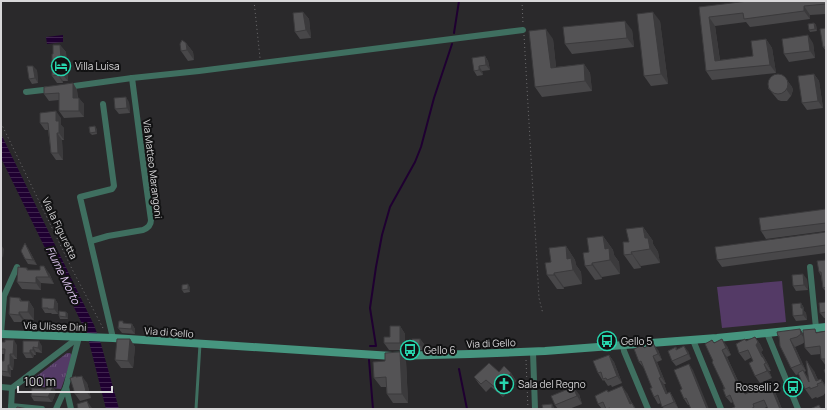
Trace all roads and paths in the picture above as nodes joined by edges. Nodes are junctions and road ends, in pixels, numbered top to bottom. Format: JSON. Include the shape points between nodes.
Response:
{"nodes":[{"id":1,"x":8,"y":1,"type":"edge"},
{"id":2,"x":254,"y":1,"type":"edge"},
{"id":3,"x":522,"y":1,"type":"edge"},
{"id":4,"x":1,"y":2,"type":"edge"},
{"id":5,"x":524,"y":30,"type":"junction"},
{"id":6,"x":260,"y":62,"type":"junction"},
{"id":7,"x":132,"y":78,"type":"junction"},
{"id":8,"x":63,"y":87,"type":"edge"},
{"id":9,"x":55,"y":88,"type":"edge"},
{"id":10,"x":26,"y":92,"type":"dead end"},
{"id":11,"x":103,"y":104,"type":"dead end"},
{"id":12,"x":1,"y":123,"type":"edge"},
{"id":13,"x":91,"y":241,"type":"junction"},
{"id":14,"x":17,"y":267,"type":"edge"},
{"id":15,"x":810,"y":267,"type":"dead end"},
{"id":16,"x":543,"y":314,"type":"dead end"},
{"id":17,"x":826,"y":327,"type":"edge"},
{"id":18,"x":816,"y":328,"type":"junction"},
{"id":19,"x":767,"y":333,"type":"junction"},
{"id":20,"x":1,"y":334,"type":"edge"},
{"id":21,"x":81,"y":337,"type":"junction"},
{"id":22,"x":108,"y":338,"type":"junction"},
{"id":23,"x":693,"y":340,"type":"junction"},
{"id":24,"x":200,"y":344,"type":"junction"},
{"id":25,"x":623,"y":345,"type":"junction"},
{"id":26,"x":529,"y":354,"type":"junction"},
{"id":27,"x":1,"y":387,"type":"edge"},
{"id":28,"x":66,"y":387,"type":"junction"},
{"id":29,"x":12,"y":388,"type":"junction"},
{"id":30,"x":11,"y":408,"type":"edge"},
{"id":31,"x":42,"y":409,"type":"edge"},
{"id":32,"x":56,"y":409,"type":"edge"},
{"id":33,"x":71,"y":409,"type":"edge"},
{"id":34,"x":196,"y":409,"type":"edge"},
{"id":35,"x":528,"y":409,"type":"edge"},
{"id":36,"x":535,"y":409,"type":"edge"},
{"id":37,"x":648,"y":409,"type":"edge"},
{"id":38,"x":721,"y":409,"type":"edge"},
{"id":39,"x":798,"y":409,"type":"edge"}],
"edges":[{"from":1,"to":4,"type":"path"},
{"from":2,"to":6,"type":"path"},
{"from":3,"to":5,"type":"path"},
{"from":5,"to":6,"type":"street"},
{"from":5,"to":16,"type":"path","via":[[539,298]]},
{"from":6,"to":7,"type":"street"},
{"from":7,"to":8,"type":"street"},
{"from":7,"to":13,"type":"street","name":"Via Matteo Marangoni","via":[[151,223],[144,230]]},
{"from":9,"to":10,"type":"street"},
{"from":11,"to":13,"type":"street","via":[[114,186],[112,189],[80,197]]},
{"from":12,"to":22,"type":"path","name":"Via la Figuretta"},
{"from":13,"to":22,"type":"street"},
{"from":14,"to":20,"type":"street","name":"Via Ulisse Dini","via":[[4,296]]},
{"from":15,"to":18,"type":"street"},
{"from":17,"to":18,"type":"street","name":"Via di Gello"},
{"from":18,"to":19,"type":"street","name":"Via di Gello"},
{"from":19,"to":23,"type":"street","name":"Via di Gello"},
{"from":19,"to":39,"type":"street"},
{"from":20,"to":21,"type":"street","name":"Via Ulisse Dini"},
{"from":21,"to":22,"type":"street","name":"Via Ulisse Dini"},
{"from":21,"to":28,"type":"street"},
{"from":21,"to":29,"type":"street"},
{"from":22,"to":24,"type":"street","name":"Via di Gello"},
{"from":23,"to":25,"type":"street","name":"Via di Gello"},
{"from":23,"to":38,"type":"street"},
{"from":24,"to":26,"type":"street","name":"Via di Gello","via":[[392,356]]},
{"from":24,"to":34,"type":"lane"},
{"from":25,"to":26,"type":"street","name":"Via di Gello"},
{"from":25,"to":37,"type":"street"},
{"from":26,"to":35,"type":"path"},
{"from":26,"to":36,"type":"street"},
{"from":27,"to":29,"type":"street"},
{"from":28,"to":32,"type":"street"},
{"from":28,"to":33,"type":"street"},
{"from":29,"to":30,"type":"street"},
{"from":30,"to":31,"type":"street"}]}
